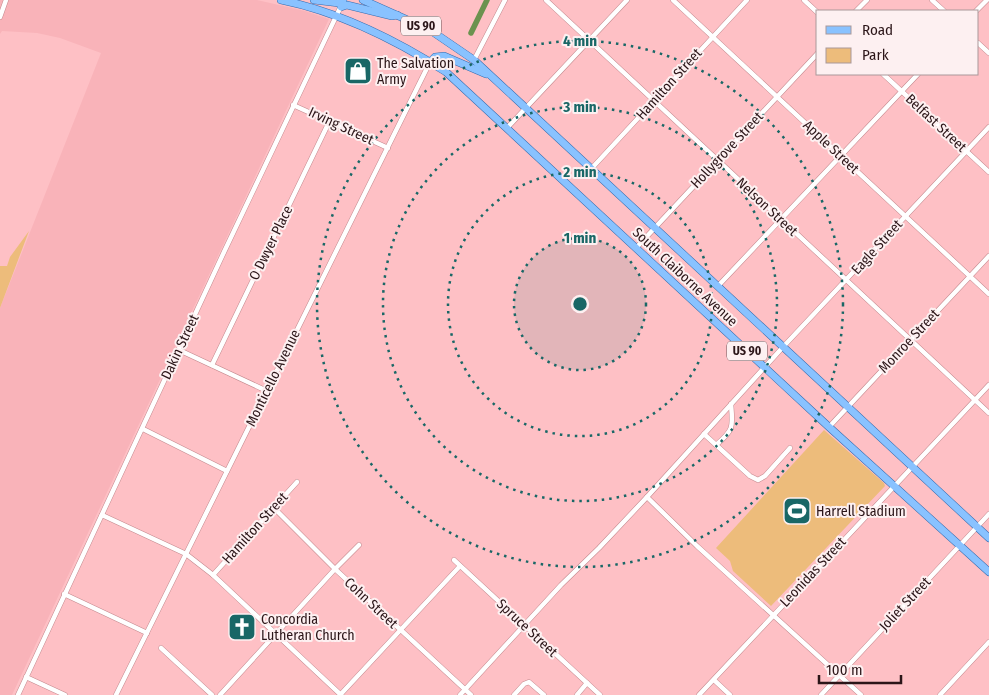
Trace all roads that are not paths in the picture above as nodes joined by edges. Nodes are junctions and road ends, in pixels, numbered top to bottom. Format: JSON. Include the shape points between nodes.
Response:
{"nodes":[{"id":1,"x":6,"y":0,"type":"edge"},
{"id":2,"x":281,"y":0,"type":"edge"},
{"id":3,"x":314,"y":0,"type":"edge"},
{"id":4,"x":363,"y":0,"type":"edge"},
{"id":5,"x":505,"y":0,"type":"edge"},
{"id":6,"x":546,"y":0,"type":"edge"},
{"id":7,"x":627,"y":0,"type":"edge"},
{"id":8,"x":673,"y":0,"type":"edge"},
{"id":9,"x":747,"y":0,"type":"edge"},
{"id":10,"x":804,"y":0,"type":"edge"},
{"id":11,"x":867,"y":0,"type":"edge"},
{"id":12,"x":932,"y":0,"type":"edge"},
{"id":13,"x":987,"y":0,"type":"edge"},
{"id":14,"x":343,"y":2,"type":"edge"},
{"id":15,"x":857,"y":10,"type":"edge"},
{"id":16,"x":943,"y":10,"type":"edge"},
{"id":17,"x":977,"y":10,"type":"edge"},
{"id":18,"x":816,"y":11,"type":"edge"},
{"id":19,"x":399,"y":15,"type":"junction"},
{"id":20,"x":336,"y":16,"type":"junction"},
{"id":21,"x":0,"y":17,"type":"edge"},
{"id":22,"x":712,"y":36,"type":"junction"},
{"id":23,"x":589,"y":41,"type":"junction"},
{"id":24,"x":979,"y":43,"type":"edge"},
{"id":25,"x":989,"y":53,"type":"edge"},
{"id":26,"x":816,"y":55,"type":"edge"},
{"id":27,"x":474,"y":60,"type":"junction"},
{"id":28,"x":430,"y":62,"type":"junction"},
{"id":29,"x":885,"y":75,"type":"edge"},
{"id":30,"x":917,"y":75,"type":"edge"},
{"id":31,"x":491,"y":76,"type":"junction"},
{"id":32,"x":902,"y":91,"type":"junction"},
{"id":33,"x":777,"y":96,"type":"junction"},
{"id":34,"x":653,"y":101,"type":"junction"},
{"id":35,"x":294,"y":105,"type":"junction"},
{"id":36,"x":527,"y":108,"type":"junction"},
{"id":37,"x":330,"y":120,"type":"junction"},
{"id":38,"x":989,"y":127,"type":"edge"},
{"id":39,"x":507,"y":128,"type":"junction"},
{"id":40,"x":388,"y":148,"type":"junction"},
{"id":41,"x":966,"y":151,"type":"junction"},
{"id":42,"x":841,"y":156,"type":"junction"},
{"id":43,"x":717,"y":160,"type":"junction"},
{"id":44,"x":592,"y":168,"type":"junction"},
{"id":45,"x":989,"y":172,"type":"edge"},
{"id":46,"x":905,"y":216,"type":"junction"},
{"id":47,"x":781,"y":220,"type":"junction"},
{"id":48,"x":655,"y":228,"type":"junction"},
{"id":49,"x":636,"y":248,"type":"junction"},
{"id":50,"x":989,"y":256,"type":"edge"},
{"id":51,"x":970,"y":276,"type":"junction"},
{"id":52,"x":846,"y":281,"type":"junction"},
{"id":53,"x":718,"y":286,"type":"junction"},
{"id":54,"x":989,"y":294,"type":"edge"},
{"id":55,"x":910,"y":340,"type":"junction"},
{"id":56,"x":783,"y":347,"type":"junction"},
{"id":57,"x":179,"y":350,"type":"junction"},
{"id":58,"x":212,"y":366,"type":"junction"},
{"id":59,"x":764,"y":367,"type":"junction"},
{"id":60,"x":989,"y":385,"type":"edge"},
{"id":61,"x":267,"y":391,"type":"junction"},
{"id":62,"x":975,"y":400,"type":"junction"},
{"id":63,"x":732,"y":404,"type":"junction"},
{"id":64,"x":847,"y":407,"type":"junction"},
{"id":65,"x":989,"y":413,"type":"edge"},
{"id":66,"x":829,"y":427,"type":"junction"},
{"id":67,"x":143,"y":429,"type":"junction"},
{"id":68,"x":704,"y":434,"type":"junction"},
{"id":69,"x":716,"y":445,"type":"junction"},
{"id":70,"x":790,"y":448,"type":"dead end"},
{"id":71,"x":912,"y":467,"type":"junction"},
{"id":72,"x":227,"y":471,"type":"junction"},
{"id":73,"x":297,"y":482,"type":"dead end"},
{"id":74,"x":895,"y":486,"type":"junction"},
{"id":75,"x":647,"y":497,"type":"junction"},
{"id":76,"x":274,"y":508,"type":"junction"},
{"id":77,"x":989,"y":514,"type":"edge"},
{"id":78,"x":102,"y":515,"type":"junction"},
{"id":79,"x":977,"y":526,"type":"junction"},
{"id":80,"x":989,"y":538,"type":"edge"},
{"id":81,"x":359,"y":545,"type":"dead end"},
{"id":82,"x":960,"y":545,"type":"junction"},
{"id":83,"x":186,"y":554,"type":"junction"},
{"id":84,"x":454,"y":560,"type":"dead end"},
{"id":85,"x":460,"y":566,"type":"junction"},
{"id":86,"x":335,"y":569,"type":"junction"},
{"id":87,"x":989,"y":572,"type":"edge"},
{"id":88,"x":214,"y":574,"type":"junction"},
{"id":89,"x":64,"y":594,"type":"junction"},
{"id":90,"x":773,"y":615,"type":"junction"},
{"id":91,"x":524,"y":625,"type":"junction"},
{"id":92,"x":401,"y":630,"type":"junction"},
{"id":93,"x":147,"y":633,"type":"junction"},
{"id":94,"x":277,"y":634,"type":"junction"},
{"id":95,"x":989,"y":642,"type":"edge"},
{"id":96,"x":160,"y":648,"type":"dead end"},
{"id":97,"x":840,"y":675,"type":"junction"},
{"id":98,"x":26,"y":678,"type":"junction"},
{"id":99,"x":714,"y":680,"type":"junction"},
{"id":100,"x":587,"y":683,"type":"junction"},
{"id":101,"x":465,"y":690,"type":"junction"},
{"id":102,"x":18,"y":695,"type":"edge"},
{"id":103,"x":65,"y":695,"type":"edge"},
{"id":104,"x":116,"y":695,"type":"edge"},
{"id":105,"x":212,"y":695,"type":"edge"},
{"id":106,"x":220,"y":695,"type":"edge"},
{"id":107,"x":341,"y":695,"type":"edge"},
{"id":108,"x":460,"y":695,"type":"edge"},
{"id":109,"x":471,"y":695,"type":"edge"},
{"id":110,"x":514,"y":695,"type":"edge"},
{"id":111,"x":544,"y":695,"type":"edge"},
{"id":112,"x":577,"y":695,"type":"edge"},
{"id":113,"x":600,"y":695,"type":"edge"},
{"id":114,"x":699,"y":695,"type":"edge"},
{"id":115,"x":730,"y":695,"type":"edge"},
{"id":116,"x":821,"y":695,"type":"edge"},
{"id":117,"x":861,"y":695,"type":"edge"},
{"id":118,"x":940,"y":695,"type":"edge"}],
"edges":[{"from":1,"to":21,"type":"street"},
{"from":2,"to":20,"type":"main road","number":"US 90"},
{"from":3,"to":14,"type":"main road"},
{"from":4,"to":19,"type":"main road","number":"US 90"},
{"from":5,"to":27,"type":"street"},
{"from":6,"to":23,"type":"street","name":"Nelson Street"},
{"from":7,"to":23,"type":"street"},
{"from":8,"to":22,"type":"street","name":"Apple Street"},
{"from":9,"to":22,"type":"street","name":"Hamilton Street"},
{"from":10,"to":18,"type":"street"},
{"from":11,"to":15,"type":"street"},
{"from":12,"to":16,"type":"street"},
{"from":13,"to":17,"type":"street"},
{"from":14,"to":19,"type":"main road","via":[[392,16]]},
{"from":14,"to":20,"type":"street","name":"Dakin Street"},
{"from":19,"to":27,"type":"main road","number":"US 90","via":[[430,30]]},
{"from":20,"to":28,"type":"main road","number":"US 90","via":[[371,30]]},
{"from":20,"to":35,"type":"street","name":"Dakin Street"},
{"from":22,"to":33,"type":"street","name":"Apple Street"},
{"from":22,"to":34,"type":"street","name":"Hamilton Street"},
{"from":23,"to":34,"type":"street","name":"Nelson Street"},
{"from":23,"to":36,"type":"street"},
{"from":24,"to":25,"type":"street"},
{"from":26,"to":33,"type":"street","name":"Hollygrove Street"},
{"from":27,"to":31,"type":"main road","name":"South Claiborne Avenue","number":"US 90"},
{"from":28,"to":31,"type":"main road","via":[[434,57],[444,56]]},
{"from":28,"to":39,"type":"main road","name":"South Claiborne Avenue","number":"US 90","via":[[446,72]]},
{"from":28,"to":40,"type":"street","name":"Monticello Avenue"},
{"from":29,"to":32,"type":"street","name":"Belfast Street"},
{"from":30,"to":32,"type":"street"},
{"from":31,"to":36,"type":"main road","name":"South Claiborne Avenue","number":"US 90"},
{"from":32,"to":41,"type":"street","name":"Belfast Street"},
{"from":32,"to":42,"type":"street"},
{"from":33,"to":42,"type":"street","name":"Apple Street"},
{"from":33,"to":43,"type":"street","name":"Hollygrove Street"},
{"from":34,"to":43,"type":"street","name":"Nelson Street"},
{"from":34,"to":44,"type":"street","name":"Hamilton Street"},
{"from":35,"to":37,"type":"street","name":"Irving Street"},
{"from":35,"to":57,"type":"street","name":"Dakin Street"},
{"from":36,"to":39,"type":"street"},
{"from":36,"to":44,"type":"main road","name":"South Claiborne Avenue","number":"US 90"},
{"from":37,"to":40,"type":"street","name":"Irving Street"},
{"from":37,"to":58,"type":"street","name":"O Dwyer Place"},
{"from":38,"to":41,"type":"street","name":"Eagle Street"},
{"from":39,"to":49,"type":"main road","name":"South Claiborne Avenue","number":"US 90"},
{"from":40,"to":61,"type":"street","name":"Monticello Avenue"},
{"from":41,"to":45,"type":"street","name":"Belfast Street"},
{"from":41,"to":46,"type":"street","name":"Eagle Street"},
{"from":42,"to":46,"type":"street","name":"Apple Street"},
{"from":42,"to":47,"type":"street"},
{"from":43,"to":47,"type":"street","name":"Nelson Street"},
{"from":43,"to":48,"type":"street","name":"Hollygrove Street"},
{"from":44,"to":48,"type":"main road","name":"South Claiborne Avenue","number":"US 90"},
{"from":46,"to":51,"type":"street","name":"Apple Street"},
{"from":46,"to":52,"type":"street","name":"Eagle Street"},
{"from":47,"to":52,"type":"street","name":"Nelson Street"},
{"from":47,"to":53,"type":"street"},
{"from":48,"to":49,"type":"street","name":"Hollygrove Street"},
{"from":48,"to":53,"type":"main road","name":"South Claiborne Avenue","number":"US 90"},
{"from":49,"to":59,"type":"main road","name":"South Claiborne Avenue","number":"US 90"},
{"from":50,"to":51,"type":"street","name":"Monroe Street"},
{"from":51,"to":54,"type":"street","name":"Apple Street"},
{"from":51,"to":55,"type":"street","name":"Monroe Street"},
{"from":52,"to":55,"type":"street","name":"Nelson Street"},
{"from":52,"to":56,"type":"street","name":"Eagle Street"},
{"from":53,"to":56,"type":"main road","name":"South Claiborne Avenue","number":"US 90"},
{"from":55,"to":62,"type":"street","name":"Nelson Street"},
{"from":55,"to":64,"type":"street","name":"Monroe Street"},
{"from":56,"to":59,"type":"street","name":"Eagle Street"},
{"from":56,"to":64,"type":"main road","name":"South Claiborne Avenue","number":"US 90"},
{"from":57,"to":58,"type":"street"},
{"from":57,"to":67,"type":"street","name":"Dakin Street"},
{"from":58,"to":61,"type":"street"},
{"from":59,"to":63,"type":"street","name":"Eagle Street"},
{"from":59,"to":66,"type":"main road","name":"South Claiborne Avenue","number":"US 90"},
{"from":60,"to":62,"type":"street","name":"Leonidas Street"},
{"from":61,"to":72,"type":"street","name":"Monticello Avenue"},
{"from":62,"to":65,"type":"street","name":"Nelson Street"},
{"from":62,"to":71,"type":"street","name":"Leonidas Street"},
{"from":63,"to":68,"type":"street","name":"Eagle Street"},
{"from":63,"to":69,"type":"street","via":[[732,429]]},
{"from":64,"to":66,"type":"street","name":"Monroe Street"},
{"from":64,"to":71,"type":"main road","name":"South Claiborne Avenue","number":"US 90"},
{"from":66,"to":74,"type":"main road","name":"South Claiborne Avenue","number":"US 90"},
{"from":67,"to":72,"type":"street"},
{"from":67,"to":78,"type":"street","name":"Dakin Street"},
{"from":68,"to":69,"type":"street"},
{"from":68,"to":75,"type":"street","name":"Eagle Street"},
{"from":69,"to":70,"type":"street","via":[[758,480]]},
{"from":71,"to":74,"type":"street","name":"Leonidas Street"},
{"from":71,"to":79,"type":"main road","name":"South Claiborne Avenue","number":"US 90"},
{"from":72,"to":83,"type":"street","name":"Monticello Avenue"},
{"from":73,"to":76,"type":"street","name":"Hamilton Street"},
{"from":74,"to":82,"type":"main road","name":"South Claiborne Avenue","number":"US 90"},
{"from":74,"to":90,"type":"street","name":"Leonidas Street"},
{"from":75,"to":90,"type":"street"},
{"from":75,"to":91,"type":"street","name":"Eagle Street"},
{"from":76,"to":86,"type":"street","name":"Cohn Street"},
{"from":76,"to":88,"type":"street","name":"Hamilton Street"},
{"from":77,"to":79,"type":"street","name":"Joliet Street"},
{"from":78,"to":83,"type":"street"},
{"from":78,"to":89,"type":"street","name":"Dakin Street"},
{"from":79,"to":80,"type":"main road","name":"South Claiborne Avenue","number":"US 90"},
{"from":79,"to":82,"type":"street","name":"Joliet Street"},
{"from":81,"to":86,"type":"street"},
{"from":82,"to":87,"type":"main road","name":"South Claiborne Avenue","number":"US 90"},
{"from":82,"to":97,"type":"street","name":"Joliet Street"},
{"from":83,"to":88,"type":"street"},
{"from":83,"to":93,"type":"street","name":"Monticello Avenue"},
{"from":84,"to":85,"type":"street","name":"Spruce Street"},
{"from":85,"to":91,"type":"street","name":"Spruce Street"},
{"from":85,"to":92,"type":"street"},
{"from":86,"to":92,"type":"street","name":"Cohn Street"},
{"from":86,"to":94,"type":"street"},
{"from":88,"to":94,"type":"street"},
{"from":89,"to":93,"type":"street"},
{"from":89,"to":98,"type":"street","name":"Dakin Street"},
{"from":90,"to":97,"type":"street"},
{"from":90,"to":99,"type":"street","name":"Leonidas Street"},
{"from":91,"to":100,"type":"street","name":"Spruce Street"},
{"from":91,"to":101,"type":"street"},
{"from":92,"to":101,"type":"street","name":"Cohn Street"},
{"from":92,"to":107,"type":"street"},
{"from":93,"to":104,"type":"street","name":"Monticello Avenue"},
{"from":94,"to":106,"type":"street"},
{"from":94,"to":107,"type":"street"},
{"from":95,"to":118,"type":"street"},
{"from":96,"to":105,"type":"street"},
{"from":97,"to":116,"type":"street","name":"Joliet Street"},
{"from":97,"to":117,"type":"street"},
{"from":98,"to":102,"type":"street","name":"Dakin Street"},
{"from":98,"to":103,"type":"street"},
{"from":99,"to":114,"type":"street","name":"Leonidas Street"},
{"from":99,"to":115,"type":"street"},
{"from":100,"to":112,"type":"street"},
{"from":100,"to":113,"type":"street","name":"Spruce Street"},
{"from":101,"to":108,"type":"street"},
{"from":101,"to":109,"type":"street","name":"Cohn Street"},
{"from":110,"to":111,"type":"street","via":[[529,682]]}]}
